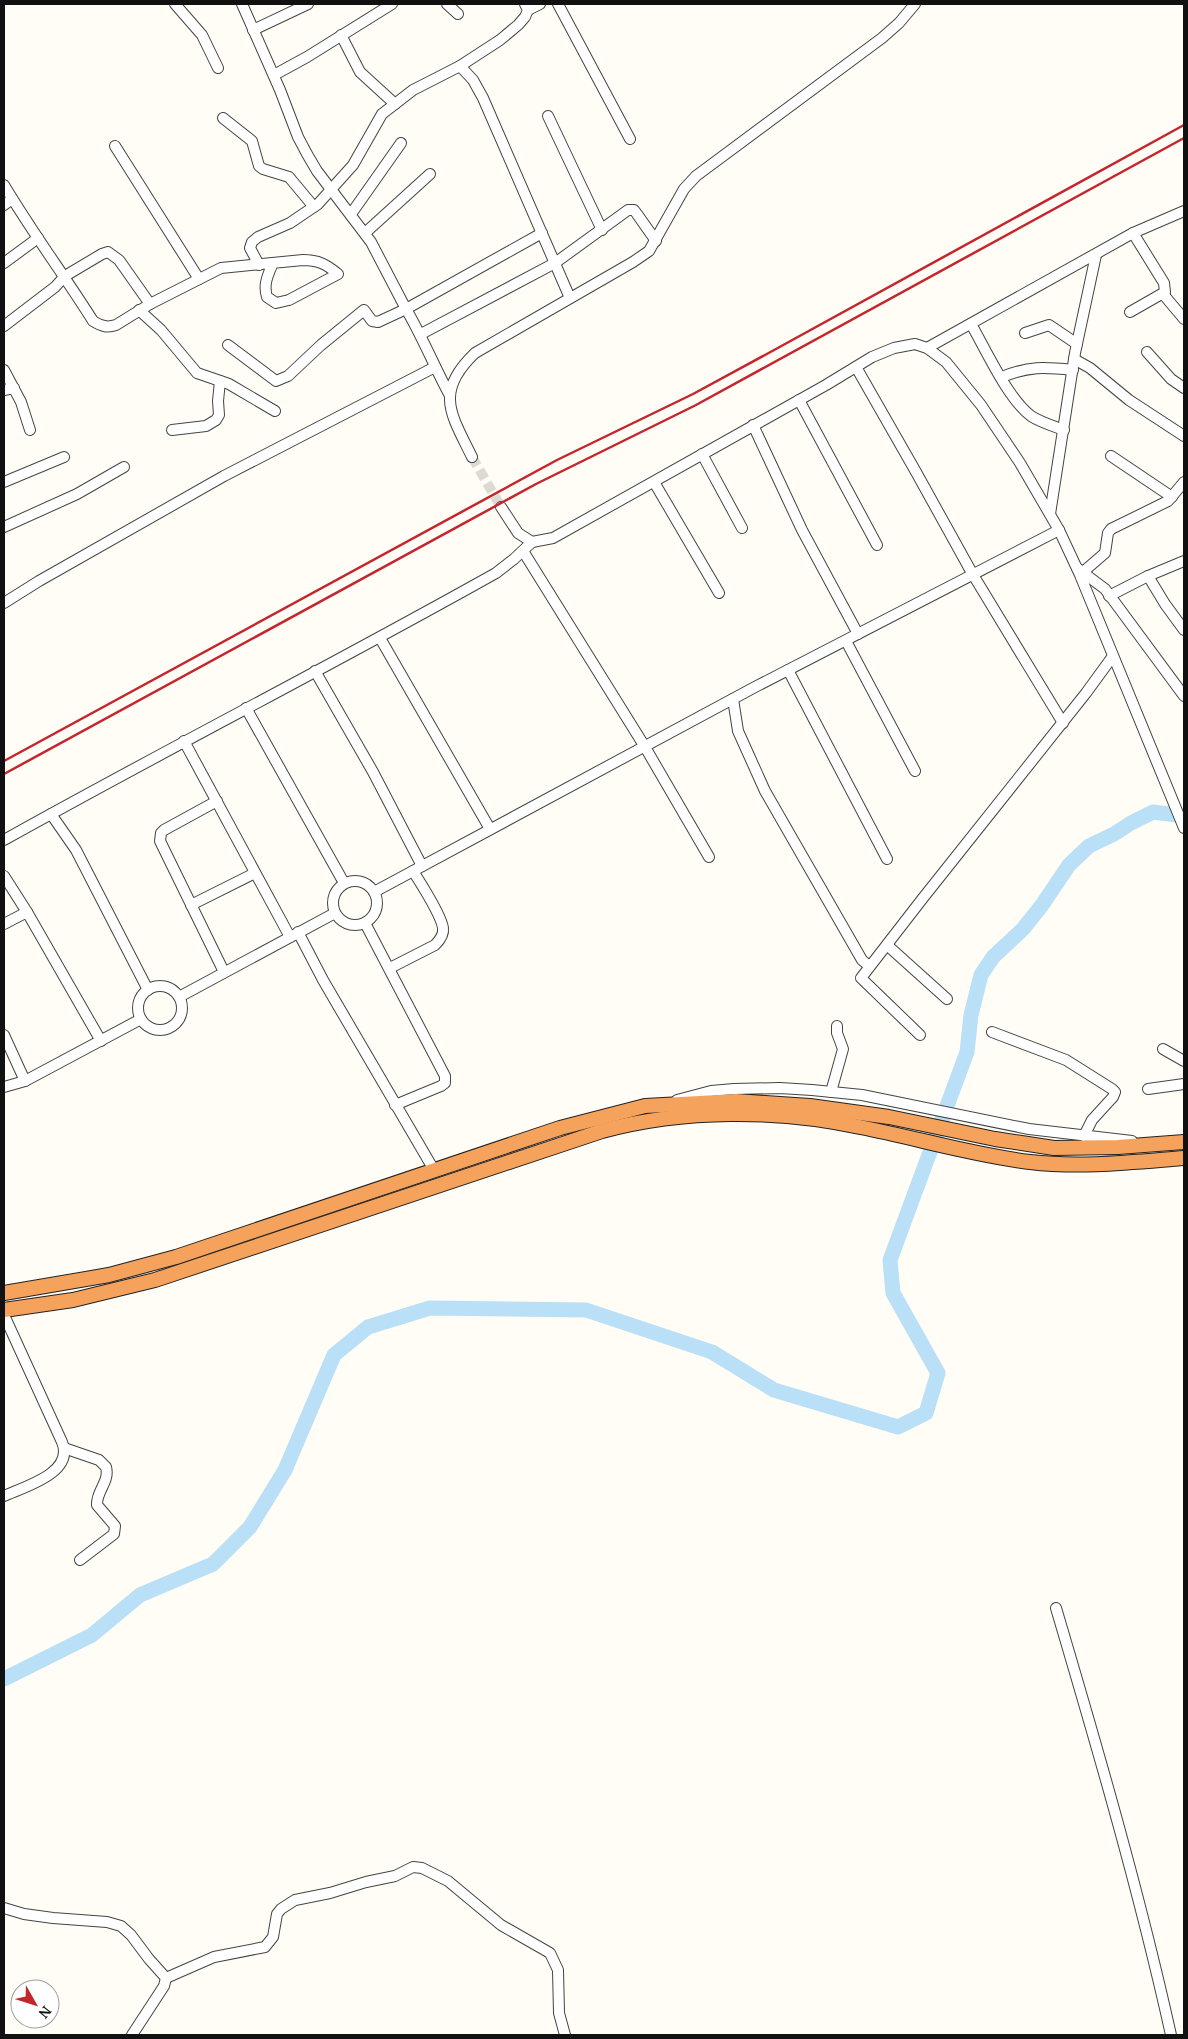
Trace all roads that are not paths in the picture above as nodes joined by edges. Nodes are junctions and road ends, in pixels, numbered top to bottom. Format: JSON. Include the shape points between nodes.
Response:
{"nodes":[{"id":1,"x":175,"y":4,"type":"edge"},
{"id":2,"x":242,"y":4,"type":"edge"},
{"id":3,"x":308,"y":4,"type":"edge"},
{"id":4,"x":392,"y":4,"type":"edge"},
{"id":5,"x":447,"y":4,"type":"edge"},
{"id":6,"x":540,"y":4,"type":"edge"},
{"id":7,"x":558,"y":4,"type":"edge"},
{"id":8,"x":915,"y":4,"type":"edge"},
{"id":9,"x":526,"y":7,"type":"edge"},
{"id":10,"x":458,"y":14,"type":"dead end"},
{"id":11,"x":253,"y":30,"type":"junction"},
{"id":12,"x":341,"y":35,"type":"junction"},
{"id":13,"x":460,"y":66,"type":"junction"},
{"id":14,"x":218,"y":68,"type":"dead end"},
{"id":15,"x":274,"y":75,"type":"junction"},
{"id":16,"x":395,"y":104,"type":"junction"},
{"id":17,"x":548,"y":116,"type":"dead end"},
{"id":18,"x":223,"y":118,"type":"dead end"},
{"id":19,"x":630,"y":139,"type":"dead end"},
{"id":20,"x":401,"y":143,"type":"dead end"},
{"id":21,"x":115,"y":146,"type":"dead end"},
{"id":22,"x":430,"y":174,"type":"dead end"},
{"id":23,"x":4,"y":185,"type":"edge"},
{"id":24,"x":331,"y":188,"type":"junction"},
{"id":25,"x":8,"y":202,"type":"edge"},
{"id":26,"x":314,"y":207,"type":"junction"},
{"id":27,"x":1184,"y":211,"type":"edge"},
{"id":28,"x":351,"y":214,"type":"junction"},
{"id":29,"x":602,"y":230,"type":"junction"},
{"id":30,"x":365,"y":233,"type":"junction"},
{"id":31,"x":1133,"y":233,"type":"junction"},
{"id":32,"x":542,"y":234,"type":"junction"},
{"id":33,"x":38,"y":238,"type":"junction"},
{"id":34,"x":656,"y":241,"type":"junction"},
{"id":35,"x":1096,"y":255,"type":"junction"},
{"id":36,"x":4,"y":263,"type":"edge"},
{"id":37,"x":274,"y":263,"type":"junction"},
{"id":38,"x":555,"y":263,"type":"junction"},
{"id":39,"x":259,"y":265,"type":"junction"},
{"id":40,"x":65,"y":276,"type":"junction"},
{"id":41,"x":199,"y":279,"type":"junction"},
{"id":42,"x":1163,"y":294,"type":"junction"},
{"id":43,"x":570,"y":298,"type":"junction"},
{"id":44,"x":150,"y":304,"type":"junction"},
{"id":45,"x":406,"y":309,"type":"junction"},
{"id":46,"x":139,"y":310,"type":"junction"},
{"id":47,"x":1130,"y":312,"type":"dead end"},
{"id":48,"x":1184,"y":319,"type":"edge"},
{"id":49,"x":971,"y":324,"type":"junction"},
{"id":50,"x":4,"y":326,"type":"edge"},
{"id":51,"x":1026,"y":333,"type":"dead end"},
{"id":52,"x":421,"y":334,"type":"junction"},
{"id":53,"x":1077,"y":344,"type":"junction"},
{"id":54,"x":228,"y":345,"type":"dead end"},
{"id":55,"x":928,"y":348,"type":"junction"},
{"id":56,"x":1147,"y":352,"type":"dead end"},
{"id":57,"x":1073,"y":365,"type":"junction"},
{"id":58,"x":435,"y":367,"type":"junction"},
{"id":59,"x":856,"y":367,"type":"junction"},
{"id":60,"x":4,"y":370,"type":"edge"},
{"id":61,"x":1002,"y":377,"type":"junction"},
{"id":62,"x":220,"y":381,"type":"junction"},
{"id":63,"x":1184,"y":388,"type":"edge"},
{"id":64,"x":9,"y":389,"type":"edge"},
{"id":65,"x":449,"y":394,"type":"junction"},
{"id":66,"x":799,"y":400,"type":"junction"},
{"id":67,"x":275,"y":411,"type":"dead end"},
{"id":68,"x":753,"y":425,"type":"junction"},
{"id":69,"x":30,"y":430,"type":"dead end"},
{"id":70,"x":172,"y":430,"type":"dead end"},
{"id":71,"x":1064,"y":430,"type":"junction"},
{"id":72,"x":1184,"y":436,"type":"edge"},
{"id":73,"x":702,"y":454,"type":"junction"},
{"id":74,"x":1111,"y":456,"type":"dead end"},
{"id":75,"x":64,"y":457,"type":"dead end"},
{"id":76,"x":472,"y":457,"type":"tunnel mouth"},
{"id":77,"x":124,"y":467,"type":"dead end"},
{"id":78,"x":4,"y":482,"type":"edge"},
{"id":79,"x":654,"y":482,"type":"junction"},
{"id":80,"x":1184,"y":482,"type":"edge"},
{"id":81,"x":1172,"y":497,"type":"junction"},
{"id":82,"x":501,"y":507,"type":"tunnel mouth"},
{"id":83,"x":1050,"y":514,"type":"junction"},
{"id":84,"x":4,"y":527,"type":"edge"},
{"id":85,"x":742,"y":528,"type":"dead end"},
{"id":86,"x":1059,"y":530,"type":"junction"},
{"id":87,"x":532,"y":542,"type":"junction"},
{"id":88,"x":878,"y":545,"type":"dead end"},
{"id":89,"x":522,"y":551,"type":"junction"},
{"id":90,"x":1184,"y":561,"type":"edge"},
{"id":91,"x":1079,"y":569,"type":"junction"},
{"id":92,"x":972,"y":574,"type":"junction"},
{"id":93,"x":1148,"y":576,"type":"junction"},
{"id":94,"x":719,"y":593,"type":"dead end"},
{"id":95,"x":1110,"y":596,"type":"junction"},
{"id":96,"x":4,"y":603,"type":"edge"},
{"id":97,"x":1184,"y":630,"type":"edge"},
{"id":98,"x":858,"y":634,"type":"junction"},
{"id":99,"x":380,"y":638,"type":"junction"},
{"id":100,"x":846,"y":641,"type":"junction"},
{"id":101,"x":1113,"y":656,"type":"junction"},
{"id":102,"x":788,"y":670,"type":"junction"},
{"id":103,"x":315,"y":671,"type":"junction"},
{"id":104,"x":1184,"y":696,"type":"edge"},
{"id":105,"x":733,"y":699,"type":"junction"},
{"id":106,"x":246,"y":708,"type":"junction"},
{"id":107,"x":1063,"y":723,"type":"junction"},
{"id":108,"x":184,"y":741,"type":"junction"},
{"id":109,"x":644,"y":747,"type":"junction"},
{"id":110,"x":915,"y":771,"type":"dead end"},
{"id":111,"x":217,"y":801,"type":"junction"},
{"id":112,"x":51,"y":814,"type":"junction"},
{"id":113,"x":1184,"y":828,"type":"edge"},
{"id":114,"x":490,"y":830,"type":"junction"},
{"id":115,"x":4,"y":840,"type":"edge"},
{"id":116,"x":709,"y":857,"type":"dead end"},
{"id":117,"x":886,"y":859,"type":"dead end"},
{"id":118,"x":418,"y":868,"type":"junction"},
{"id":119,"x":256,"y":873,"type":"junction"},
{"id":120,"x":4,"y":876,"type":"edge"},
{"id":121,"x":344,"y":883,"type":"junction"},
{"id":122,"x":374,"y":892,"type":"junction"},
{"id":123,"x":191,"y":905,"type":"junction"},
{"id":124,"x":27,"y":912,"type":"junction"},
{"id":125,"x":334,"y":913,"type":"junction"},
{"id":126,"x":365,"y":923,"type":"junction"},
{"id":127,"x":4,"y":924,"type":"edge"},
{"id":128,"x":294,"y":934,"type":"junction"},
{"id":129,"x":887,"y":945,"type":"junction"},
{"id":130,"x":869,"y":966,"type":"junction"},
{"id":131,"x":390,"y":968,"type":"junction"},
{"id":132,"x":224,"y":972,"type":"junction"},
{"id":133,"x":148,"y":990,"type":"junction"},
{"id":134,"x":179,"y":997,"type":"junction"},
{"id":135,"x":947,"y":999,"type":"dead end"},
{"id":136,"x":141,"y":1020,"type":"junction"},
{"id":137,"x":837,"y":1026,"type":"dead end"},
{"id":138,"x":992,"y":1032,"type":"dead end"},
{"id":139,"x":4,"y":1035,"type":"edge"},
{"id":140,"x":920,"y":1035,"type":"dead end"},
{"id":141,"x":101,"y":1041,"type":"junction"},
{"id":142,"x":1163,"y":1049,"type":"dead end"},
{"id":143,"x":1183,"y":1058,"type":"edge"},
{"id":144,"x":25,"y":1080,"type":"junction"},
{"id":145,"x":1184,"y":1084,"type":"edge"},
{"id":146,"x":4,"y":1087,"type":"edge"},
{"id":147,"x":1148,"y":1089,"type":"dead end"},
{"id":148,"x":831,"y":1092,"type":"junction"},
{"id":149,"x":395,"y":1105,"type":"junction"},
{"id":150,"x":659,"y":1105,"type":"junction"},
{"id":151,"x":1084,"y":1136,"type":"junction"},
{"id":152,"x":1184,"y":1142,"type":"edge"},
{"id":153,"x":1158,"y":1144,"type":"junction"},
{"id":154,"x":1184,"y":1158,"type":"edge"},
{"id":155,"x":434,"y":1170,"type":"junction"},
{"id":156,"x":4,"y":1293,"type":"edge"},
{"id":157,"x":4,"y":1310,"type":"edge"},
{"id":158,"x":4,"y":1315,"type":"edge"},
{"id":159,"x":64,"y":1448,"type":"junction"},
{"id":160,"x":4,"y":1496,"type":"edge"},
{"id":161,"x":80,"y":1560,"type":"dead end"},
{"id":162,"x":1056,"y":1608,"type":"dead end"},
{"id":163,"x":4,"y":1908,"type":"edge"},
{"id":164,"x":166,"y":1978,"type":"junction"},
{"id":165,"x":132,"y":2035,"type":"edge"},
{"id":166,"x":565,"y":2035,"type":"edge"},
{"id":167,"x":1171,"y":2035,"type":"edge"}],
"edges":[{"from":1,"to":14,"type":"street","via":[[202,35]]},
{"from":2,"to":11,"type":"street"},
{"from":3,"to":11,"type":"street"},
{"from":4,"to":12,"type":"street"},
{"from":5,"to":10,"type":"street"},
{"from":6,"to":9,"type":"street"},
{"from":7,"to":19,"type":"street"},
{"from":8,"to":34,"type":"street","via":[[882,38],[696,176],[684,189]]},
{"from":9,"to":13,"type":"street","via":[[525,17],[518,25]]},
{"from":11,"to":15,"type":"street"},
{"from":12,"to":15,"type":"street"},
{"from":12,"to":16,"type":"street","via":[[360,72]]},
{"from":13,"to":16,"type":"street","via":[[413,90]]},
{"from":13,"to":32,"type":"street","via":[[483,98]]},
{"from":15,"to":24,"type":"street","via":[[298,137],[317,171]]},
{"from":16,"to":24,"type":"street","via":[[382,114],[353,165]]},
{"from":17,"to":29,"type":"street"},
{"from":18,"to":26,"type":"street","via":[[252,141],[259,166],[289,178]]},
{"from":20,"to":28,"type":"street"},
{"from":21,"to":41,"type":"street"},
{"from":22,"to":30,"type":"street"},
{"from":23,"to":25,"type":"street"},
{"from":24,"to":26,"type":"street"},
{"from":24,"to":28,"type":"street"},
{"from":25,"to":33,"type":"street"},
{"from":26,"to":39,"type":"street","via":[[252,242],[250,248]]},
{"from":27,"to":31,"type":"street"},
{"from":28,"to":30,"type":"street"},
{"from":29,"to":34,"type":"street","via":[[623,212],[634,210]]},
{"from":29,"to":38,"type":"street"},
{"from":30,"to":45,"type":"street","via":[[382,259]]},
{"from":31,"to":35,"type":"street"},
{"from":31,"to":42,"type":"street","via":[[1164,283]]},
{"from":32,"to":38,"type":"street"},
{"from":32,"to":45,"type":"street"},
{"from":33,"to":36,"type":"street"},
{"from":33,"to":40,"type":"street"},
{"from":34,"to":43,"type":"street","via":[[649,251],[633,262]]},
{"from":35,"to":49,"type":"street"},
{"from":35,"to":53,"type":"street"},
{"from":37,"to":37,"type":"street","via":[[315,260],[338,274],[289,300],[276,303],[267,298],[265,290]]},
{"from":37,"to":39,"type":"street"},
{"from":38,"to":43,"type":"street"},
{"from":38,"to":52,"type":"street"},
{"from":39,"to":41,"type":"street","via":[[221,268]]},
{"from":40,"to":44,"type":"street","via":[[108,252],[119,260]]},
{"from":40,"to":46,"type":"street","via":[[93,321],[100,326],[116,325]]},
{"from":40,"to":50,"type":"street"},
{"from":41,"to":44,"type":"street"},
{"from":42,"to":47,"type":"street"},
{"from":42,"to":48,"type":"street"},
{"from":43,"to":65,"type":"street","via":[[475,353],[455,376]]},
{"from":44,"to":46,"type":"street"},
{"from":45,"to":52,"type":"street"},
{"from":45,"to":54,"type":"street","via":[[378,322],[372,321],[364,310],[288,376],[276,381]]},
{"from":46,"to":62,"type":"street","via":[[161,330],[197,373]]},
{"from":49,"to":55,"type":"street"},
{"from":49,"to":61,"type":"street"},
{"from":51,"to":53,"type":"street","via":[[1049,324]]},
{"from":52,"to":58,"type":"street"},
{"from":53,"to":57,"type":"street"},
{"from":55,"to":59,"type":"street","via":[[915,344],[894,348]]},
{"from":55,"to":83,"type":"street","via":[[946,362],[981,405]]},
{"from":56,"to":63,"type":"street"},
{"from":57,"to":61,"type":"street","via":[[1030,368]]},
{"from":57,"to":71,"type":"street"},
{"from":57,"to":72,"type":"street","via":[[1090,368],[1129,400]]},
{"from":58,"to":65,"type":"street"},
{"from":58,"to":96,"type":"street","via":[[224,476]]},
{"from":59,"to":66,"type":"street"},
{"from":59,"to":92,"type":"street"},
{"from":60,"to":64,"type":"street"},
{"from":61,"to":71,"type":"street","via":[[1029,414]]},
{"from":62,"to":67,"type":"street"},
{"from":62,"to":70,"type":"street","via":[[216,420],[206,426]]},
{"from":64,"to":69,"type":"street"},
{"from":65,"to":76,"type":"street","via":[[451,414]]},
{"from":66,"to":68,"type":"street"},
{"from":66,"to":88,"type":"street"},
{"from":68,"to":73,"type":"street"},
{"from":68,"to":98,"type":"street","via":[[802,530]]},
{"from":71,"to":83,"type":"street"},
{"from":73,"to":79,"type":"street"},
{"from":73,"to":85,"type":"street"},
{"from":74,"to":81,"type":"street"},
{"from":75,"to":78,"type":"street"},
{"from":77,"to":84,"type":"street","via":[[78,494]]},
{"from":79,"to":87,"type":"street","via":[[568,531]]},
{"from":79,"to":94,"type":"street"},
{"from":80,"to":81,"type":"street"},
{"from":81,"to":91,"type":"street","via":[[1111,529],[1105,553]]},
{"from":82,"to":87,"type":"street","via":[[518,533]]},
{"from":83,"to":86,"type":"street"},
{"from":86,"to":91,"type":"street"},
{"from":86,"to":92,"type":"street"},
{"from":87,"to":89,"type":"street"},
{"from":89,"to":99,"type":"street","via":[[496,573]]},
{"from":89,"to":109,"type":"street"},
{"from":90,"to":93,"type":"street"},
{"from":91,"to":95,"type":"street"},
{"from":91,"to":101,"type":"street"},
{"from":92,"to":98,"type":"street"},
{"from":92,"to":107,"type":"street"},
{"from":93,"to":95,"type":"street"},
{"from":93,"to":97,"type":"street"},
{"from":95,"to":104,"type":"street"},
{"from":98,"to":100,"type":"street"},
{"from":99,"to":103,"type":"street"},
{"from":99,"to":114,"type":"street"},
{"from":100,"to":102,"type":"street"},
{"from":100,"to":110,"type":"street"},
{"from":101,"to":107,"type":"street"},
{"from":101,"to":113,"type":"street"},
{"from":102,"to":105,"type":"street"},
{"from":102,"to":117,"type":"street"},
{"from":103,"to":106,"type":"street"},
{"from":103,"to":118,"type":"street","via":[[373,772]]},
{"from":105,"to":109,"type":"street"},
{"from":105,"to":130,"type":"street","via":[[738,731],[765,791],[862,960]]},
{"from":106,"to":108,"type":"street"},
{"from":106,"to":121,"type":"street"},
{"from":107,"to":129,"type":"street"},
{"from":108,"to":111,"type":"street"},
{"from":108,"to":112,"type":"street"},
{"from":109,"to":114,"type":"street"},
{"from":109,"to":116,"type":"street"},
{"from":111,"to":119,"type":"street"},
{"from":111,"to":123,"type":"street","via":[[161,833],[160,841]]},
{"from":112,"to":115,"type":"street"},
{"from":112,"to":133,"type":"street","via":[[76,850]]},
{"from":114,"to":118,"type":"street"},
{"from":118,"to":122,"type":"street"},
{"from":118,"to":131,"type":"street","via":[[444,928],[443,934],[435,945]]},
{"from":119,"to":123,"type":"street"},
{"from":119,"to":128,"type":"street"},
{"from":120,"to":124,"type":"street"},
{"from":121,"to":122,"type":"street","via":[[350,880],[364,882]]},
{"from":121,"to":125,"type":"street","via":[[334,893]]},
{"from":122,"to":126,"type":"street","via":[[375,913]]},
{"from":123,"to":132,"type":"street"},
{"from":124,"to":127,"type":"street"},
{"from":124,"to":141,"type":"street"},
{"from":125,"to":126,"type":"street","via":[[351,925]]},
{"from":125,"to":128,"type":"street"},
{"from":126,"to":131,"type":"street"},
{"from":128,"to":132,"type":"street"},
{"from":128,"to":149,"type":"street"},
{"from":129,"to":130,"type":"street"},
{"from":129,"to":135,"type":"street"},
{"from":130,"to":140,"type":"street","via":[[861,978]]},
{"from":131,"to":149,"type":"street","via":[[445,1076],[441,1086]]},
{"from":132,"to":134,"type":"street"},
{"from":133,"to":134,"type":"street","via":[[162,986],[170,988]]},
{"from":133,"to":136,"type":"street","via":[[139,1001]]},
{"from":134,"to":136,"type":"street","via":[[181,1013],[174,1025],[154,1029]]},
{"from":136,"to":141,"type":"street"},
{"from":137,"to":148,"type":"street","via":[[843,1049]]},
{"from":138,"to":151,"type":"street","via":[[1066,1060],[1112,1088],[1113,1097],[1092,1120]]},
{"from":139,"to":144,"type":"street"},
{"from":141,"to":144,"type":"street"},
{"from":142,"to":143,"type":"street"},
{"from":144,"to":146,"type":"street"},
{"from":145,"to":147,"type":"street"},
{"from":148,"to":150,"type":"street","via":[[734,1089],[711,1091]]},
{"from":148,"to":151,"type":"street","via":[[862,1095],[1029,1129]]},
{"from":149,"to":155,"type":"street"},
{"from":150,"to":153,"type":"highway","via":[[736,1101],[857,1112],[1054,1148]]},
{"from":150,"to":155,"type":"highway","via":[[591,1118]]},
{"from":151,"to":153,"type":"street"},
{"from":152,"to":153,"type":"highway"},
{"from":154,"to":157,"type":"highway","via":[[1055,1164],[956,1150],[844,1124],[798,1118],[752,1115],[669,1117],[602,1132],[155,1280],[73,1300]]},
{"from":155,"to":156,"type":"highway","via":[[176,1257],[109,1275]]},
{"from":158,"to":159,"type":"street"},
{"from":159,"to":160,"type":"street","via":[[62,1460],[50,1475]]},
{"from":159,"to":161,"type":"street","via":[[99,1460],[106,1467],[107,1477],[97,1505],[116,1526],[114,1534]]},
{"from":162,"to":167,"type":"street","via":[[1152,1946]]},
{"from":163,"to":164,"type":"street","via":[[24,1914],[121,1926]]},
{"from":164,"to":165,"type":"street"},
{"from":164,"to":166,"type":"street","via":[[214,1956],[265,1947],[273,1937],[281,1909],[295,1900],[395,1876],[414,1867],[422,1868],[448,1881],[501,1924],[550,1952],[558,1970],[559,2013]]}]}
